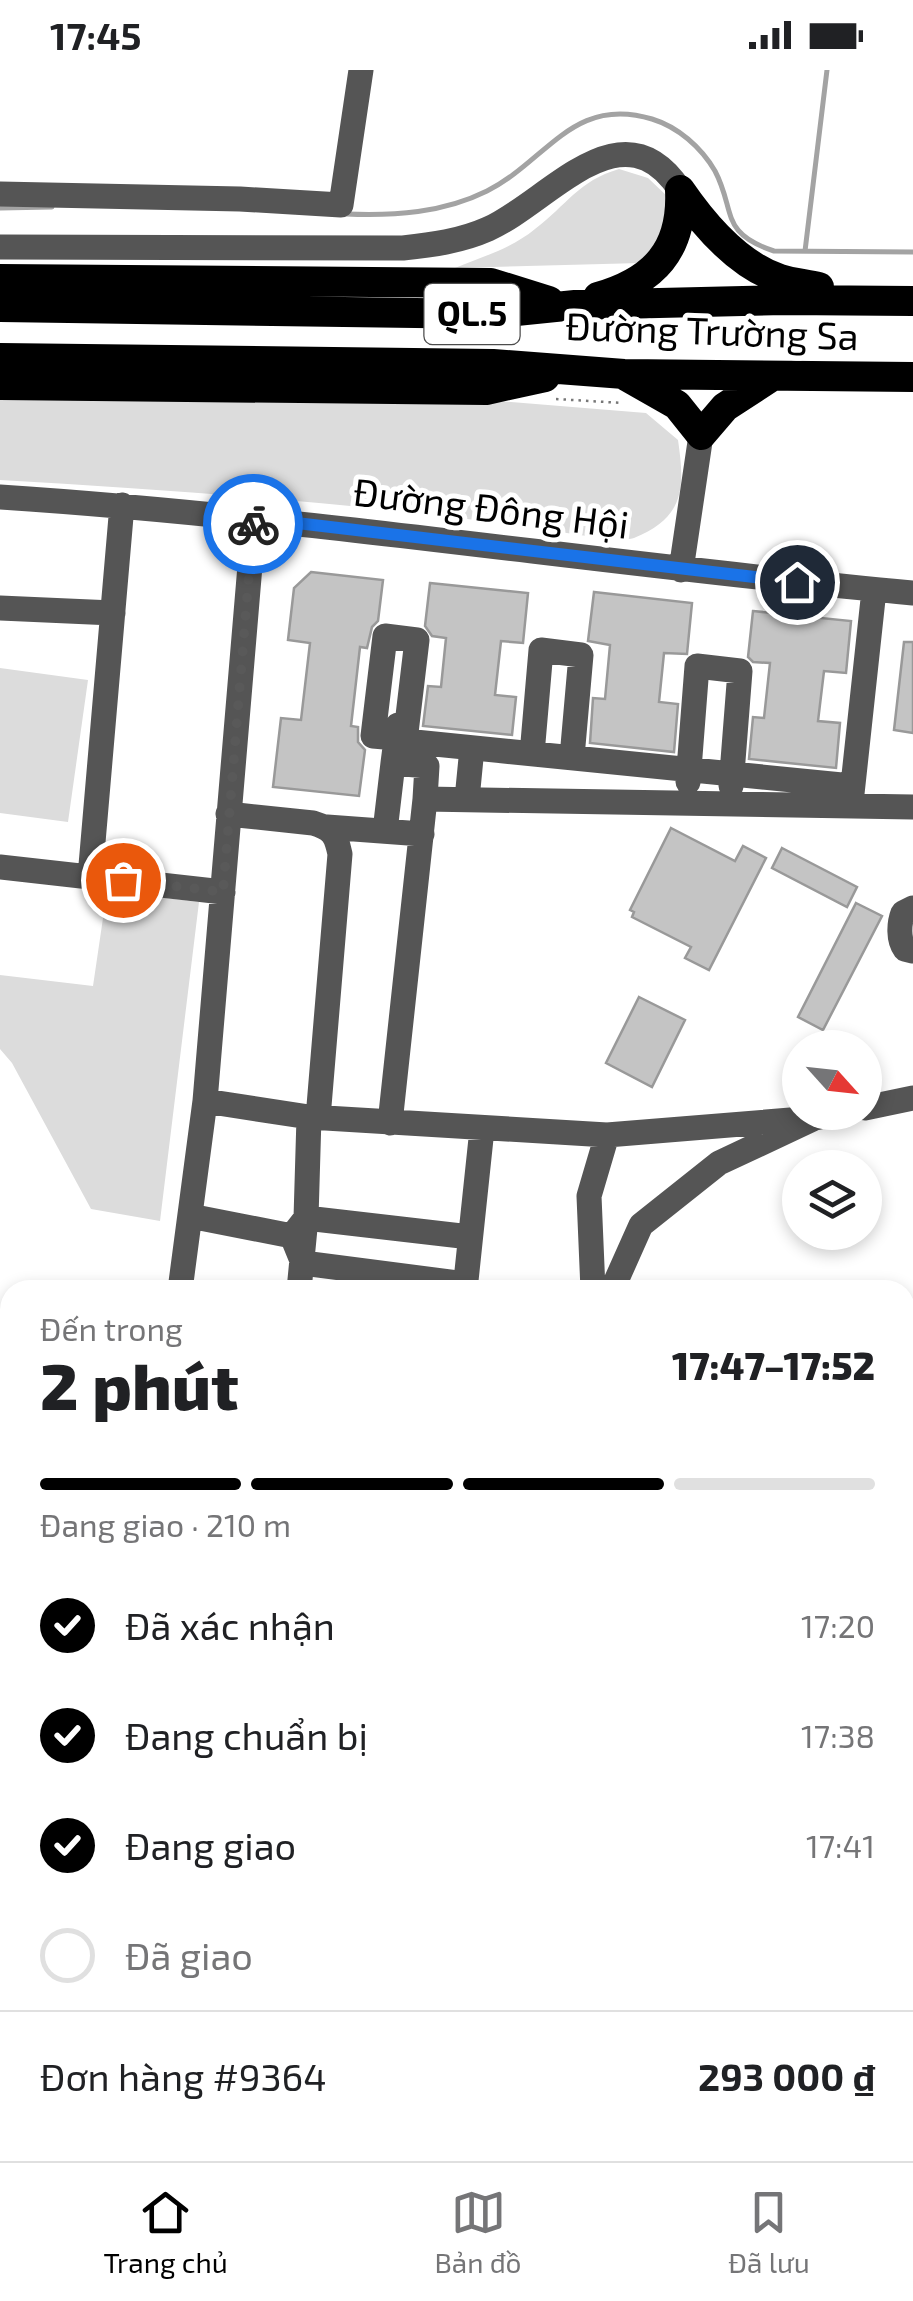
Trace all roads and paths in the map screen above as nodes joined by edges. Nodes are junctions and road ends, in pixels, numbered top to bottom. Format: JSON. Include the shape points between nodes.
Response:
{"nodes":[{"id":1,"x":361,"y":70,"type":"edge"},
{"id":2,"x":680,"y":190,"type":"junction"},
{"id":3,"x":0,"y":194,"type":"edge"},
{"id":4,"x":0,"y":247,"type":"edge"},
{"id":5,"x":15,"y":293,"type":"edge"},
{"id":6,"x":899,"y":301,"type":"edge"},
{"id":7,"x":563,"y":306,"type":"junction"},
{"id":8,"x":14,"y":371,"type":"edge"},
{"id":9,"x":624,"y":374,"type":"junction"},
{"id":10,"x":771,"y":377,"type":"junction"},
{"id":11,"x":913,"y":377,"type":"edge"},
{"id":12,"x":701,"y":435,"type":"junction"},
{"id":13,"x":0,"y":497,"type":"edge"},
{"id":14,"x":122,"y":505,"type":"junction"},
{"id":15,"x":254,"y":518,"type":"junction"},
{"id":16,"x":681,"y":570,"type":"junction"},
{"id":17,"x":874,"y":590,"type":"junction"},
{"id":18,"x":913,"y":593,"type":"edge"},
{"id":19,"x":0,"y":608,"type":"edge"},
{"id":20,"x":113,"y":613,"type":"junction"},
{"id":21,"x":396,"y":742,"type":"junction"},
{"id":22,"x":472,"y":748,"type":"junction"},
{"id":23,"x":532,"y":754,"type":"junction"},
{"id":24,"x":572,"y":758,"type":"junction"},
{"id":25,"x":689,"y":768,"type":"junction"},
{"id":26,"x":732,"y":772,"type":"junction"},
{"id":27,"x":851,"y":796,"type":"junction"},
{"id":28,"x":425,"y":798,"type":"junction"},
{"id":29,"x":467,"y":799,"type":"junction"},
{"id":30,"x":687,"y":804,"type":"junction"},
{"id":31,"x":729,"y":806,"type":"junction"},
{"id":32,"x":913,"y":807,"type":"edge"},
{"id":33,"x":228,"y":814,"type":"junction"},
{"id":34,"x":327,"y":828,"type":"junction"},
{"id":35,"x":386,"y":831,"type":"junction"},
{"id":36,"x":422,"y":834,"type":"junction"},
{"id":37,"x":0,"y":867,"type":"edge"},
{"id":38,"x":90,"y":876,"type":"junction"},
{"id":39,"x":223,"y":892,"type":"junction"},
{"id":40,"x":913,"y":908,"type":"edge"},
{"id":41,"x":913,"y":951,"type":"edge"},
{"id":42,"x":913,"y":1098,"type":"edge"},
{"id":43,"x":205,"y":1101,"type":"junction"},
{"id":44,"x":882,"y":1104,"type":"edge"},
{"id":45,"x":314,"y":1117,"type":"junction"},
{"id":46,"x":782,"y":1121,"type":"edge"},
{"id":47,"x":390,"y":1123,"type":"junction"},
{"id":48,"x":482,"y":1128,"type":"junction"},
{"id":49,"x":789,"y":1130,"type":"edge"},
{"id":50,"x":607,"y":1136,"type":"junction"},
{"id":51,"x":190,"y":1216,"type":"junction"},
{"id":52,"x":299,"y":1227,"type":"junction"},
{"id":53,"x":470,"y":1236,"type":"junction"},
{"id":54,"x":302,"y":1262,"type":"junction"},
{"id":55,"x":181,"y":1280,"type":"edge"},
{"id":56,"x":300,"y":1280,"type":"edge"},
{"id":57,"x":419,"y":1280,"type":"edge"},
{"id":58,"x":466,"y":1280,"type":"edge"},
{"id":59,"x":592,"y":1280,"type":"edge"},
{"id":60,"x":616,"y":1280,"type":"edge"}],
"edges":[{"from":1,"to":3,"type":"street","via":[[340,205]]},
{"from":2,"to":4,"type":"street","via":[[650,161],[620,152],[591,162],[488,230],[449,242],[404,248]]},
{"from":2,"to":6,"type":"highway","via":[[713,232],[754,266],[778,278]]},
{"from":2,"to":7,"type":"highway","via":[[676,232],[653,270],[624,288]]},
{"from":5,"to":7,"type":"highway","name":"Đường Trường Sa","number":"QL.5","via":[[487,314]]},
{"from":6,"to":7,"type":"highway","name":"Đường Trường Sa","number":"QL.5"},
{"from":8,"to":9,"type":"highway","name":"Đường Trường Sa","number":"QL.5","via":[[493,364]]},
{"from":9,"to":10,"type":"highway","name":"Đường Trường Sa","number":"QL.5"},
{"from":9,"to":12,"type":"highway","via":[[677,405]]},
{"from":10,"to":11,"type":"highway","name":"Đường Trường Sa","number":"QL.5"},
{"from":10,"to":12,"type":"highway","via":[[724,406]]},
{"from":12,"to":16,"type":"street"},
{"from":13,"to":14,"type":"street","name":"Đường Đông Hội"},
{"from":14,"to":15,"type":"street","name":"Đường Đông Hội"},
{"from":14,"to":20,"type":"street"},
{"from":15,"to":16,"type":"street","name":"Đường Đông Hội"},
{"from":15,"to":33,"type":"street"},
{"from":16,"to":17,"type":"street","name":"Đường Đông Hội"},
{"from":17,"to":18,"type":"street","name":"Đường Đông Hội"},
{"from":17,"to":27,"type":"street"},
{"from":19,"to":20,"type":"street"},
{"from":20,"to":38,"type":"street"},
{"from":21,"to":22,"type":"street","via":[[373,736],[385,636],[417,640],[405,741]]},
{"from":21,"to":28,"type":"street","via":[[427,766]]},
{"from":21,"to":35,"type":"street"},
{"from":22,"to":23,"type":"street"},
{"from":22,"to":29,"type":"street"},
{"from":23,"to":24,"type":"street"},
{"from":23,"to":24,"type":"street","via":[[541,650],[582,655]]},
{"from":24,"to":25,"type":"street"},
{"from":25,"to":26,"type":"street"},
{"from":25,"to":26,"type":"street","via":[[697,666],[740,671]]},
{"from":25,"to":30,"type":"street"},
{"from":26,"to":27,"type":"street"},
{"from":26,"to":31,"type":"street"},
{"from":27,"to":31,"type":"street"},
{"from":27,"to":32,"type":"street"},
{"from":28,"to":29,"type":"street"},
{"from":28,"to":36,"type":"street"},
{"from":29,"to":30,"type":"street"},
{"from":30,"to":31,"type":"street"},
{"from":33,"to":34,"type":"street"},
{"from":33,"to":39,"type":"street"},
{"from":34,"to":35,"type":"street"},
{"from":34,"to":45,"type":"street","via":[[340,854]]},
{"from":35,"to":36,"type":"street"},
{"from":36,"to":47,"type":"street"},
{"from":37,"to":38,"type":"street"},
{"from":38,"to":39,"type":"street"},
{"from":39,"to":43,"type":"street"},
{"from":40,"to":41,"type":"street","via":[[900,919],[901,944]]},
{"from":42,"to":44,"type":"street"},
{"from":43,"to":45,"type":"street"},
{"from":43,"to":51,"type":"street"},
{"from":45,"to":47,"type":"street"},
{"from":45,"to":52,"type":"street"},
{"from":46,"to":50,"type":"street"},
{"from":47,"to":48,"type":"street"},
{"from":48,"to":50,"type":"street"},
{"from":48,"to":53,"type":"street"},
{"from":49,"to":60,"type":"street","via":[[719,1162],[641,1225]]},
{"from":50,"to":59,"type":"street","via":[[589,1196]]},
{"from":51,"to":52,"type":"street"},
{"from":51,"to":55,"type":"street"},
{"from":52,"to":53,"type":"street"},
{"from":52,"to":54,"type":"street"},
{"from":53,"to":58,"type":"street"},
{"from":54,"to":56,"type":"street"},
{"from":54,"to":57,"type":"street"}]}
